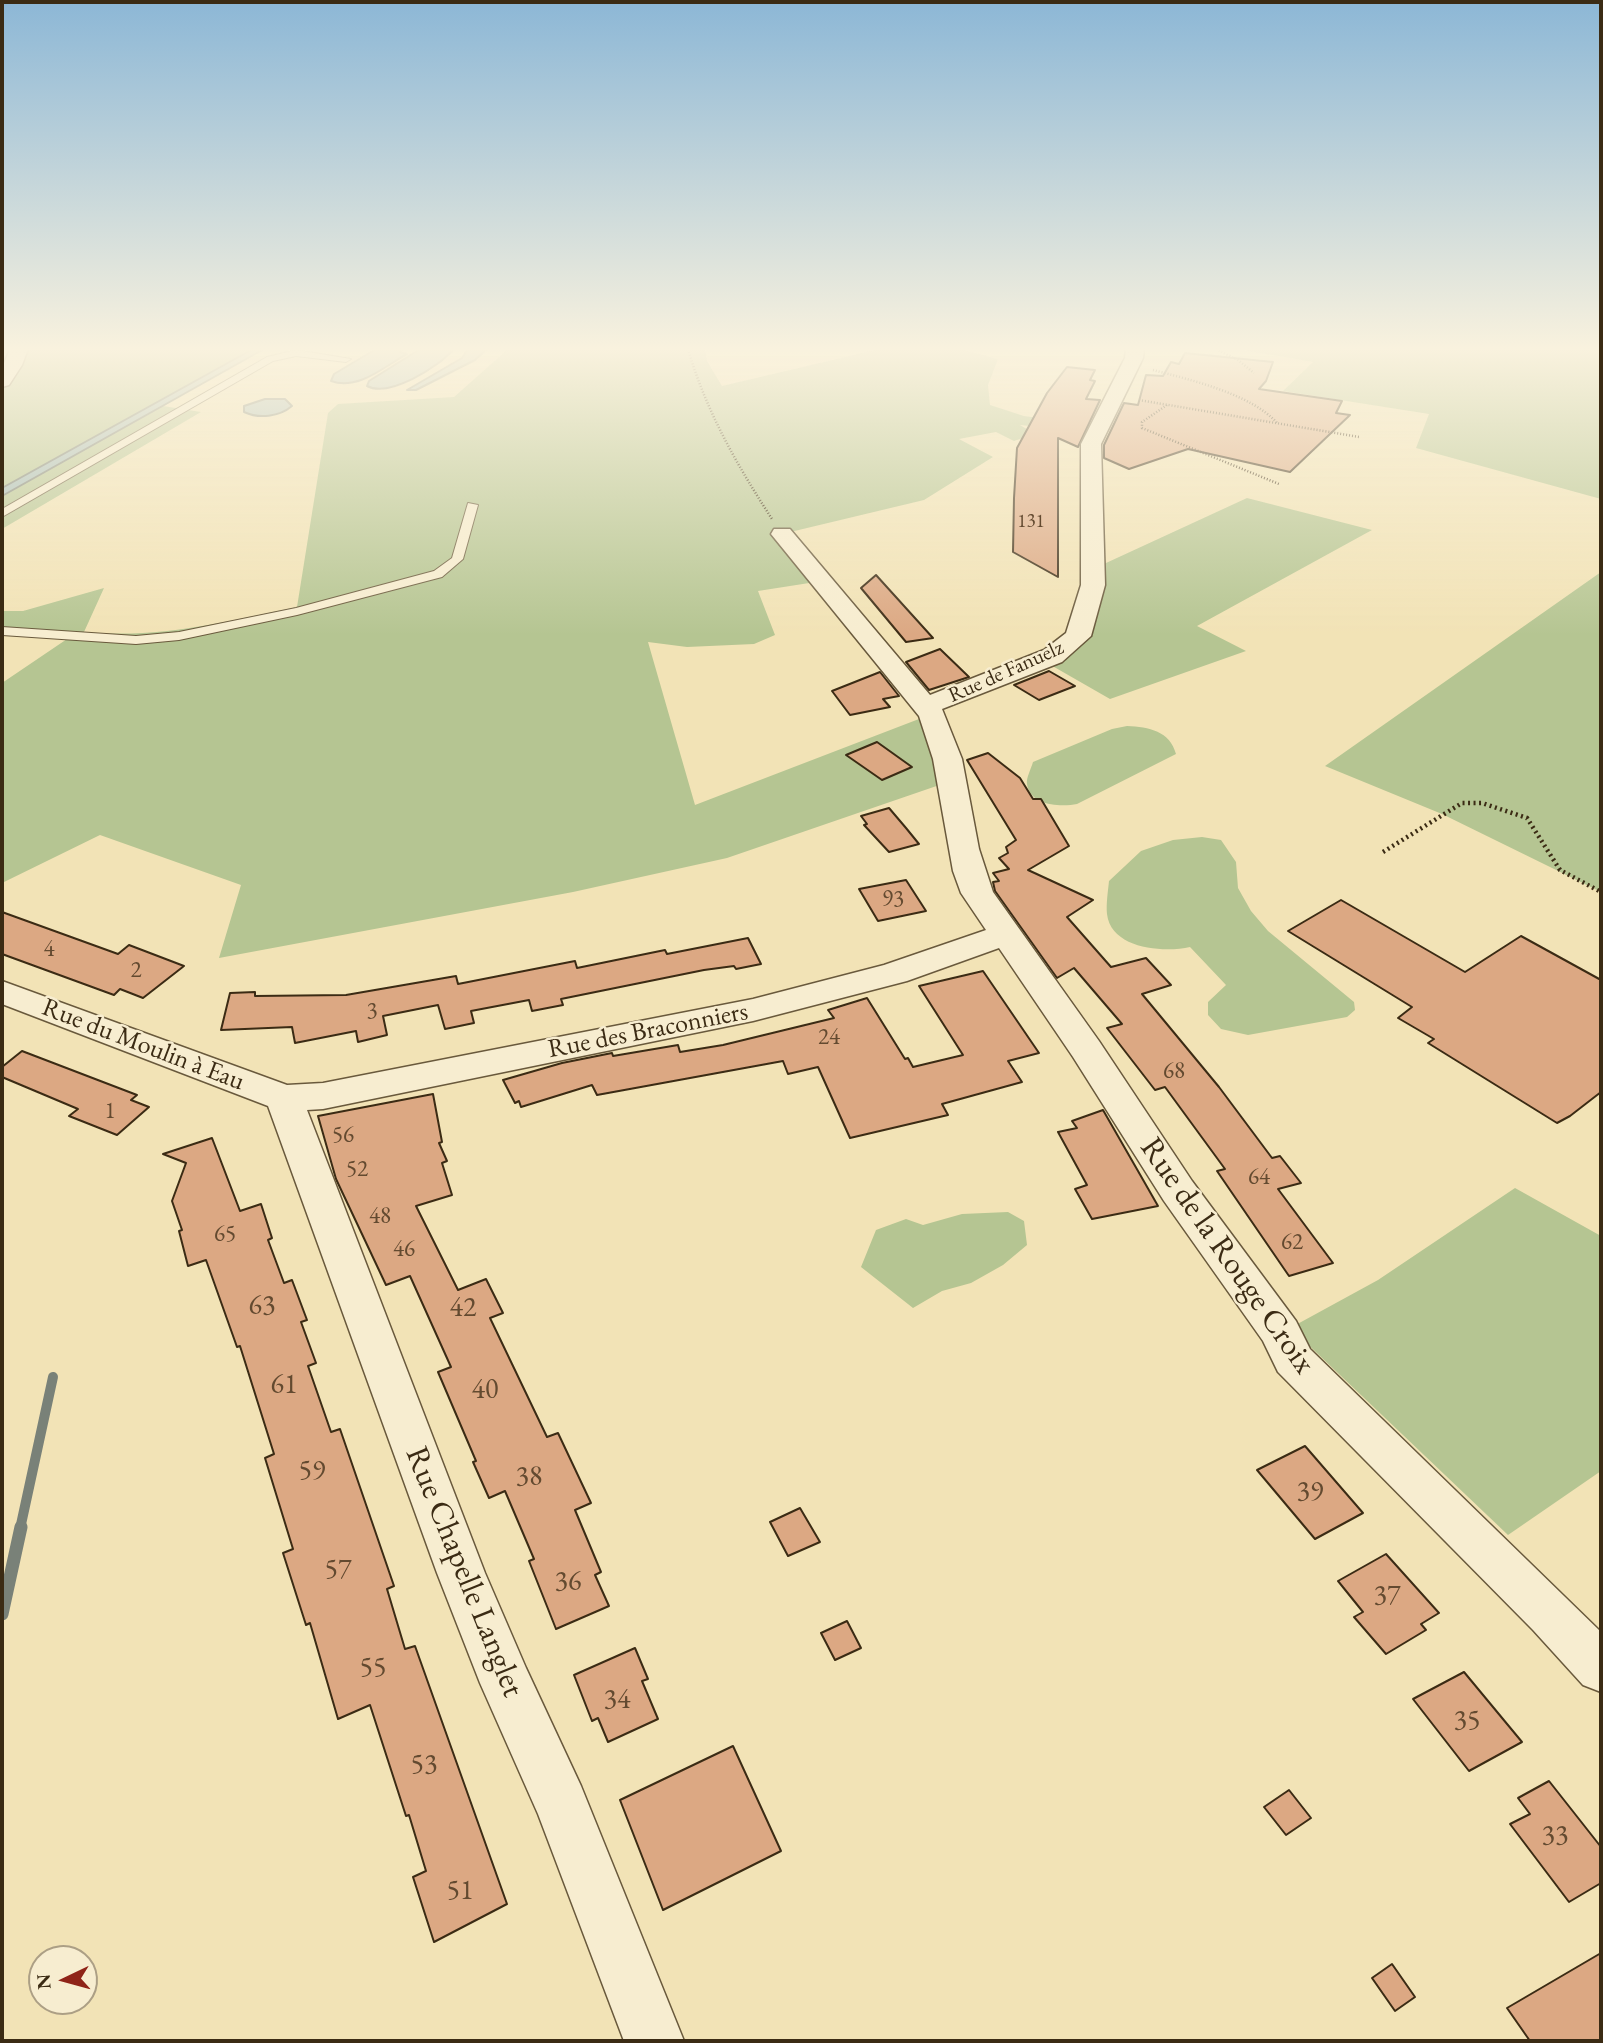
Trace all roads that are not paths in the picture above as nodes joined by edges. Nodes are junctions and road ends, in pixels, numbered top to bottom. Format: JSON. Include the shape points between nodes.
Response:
{"nodes":[{"id":1,"x":122,"y":444,"type":"edge"},
{"id":2,"x":1091,"y":444,"type":"edge"},
{"id":3,"x":472,"y":505,"type":"dead end"},
{"id":4,"x":2,"y":514,"type":"edge"},
{"id":5,"x":782,"y":534,"type":"road end"},
{"id":6,"x":2,"y":631,"type":"edge"},
{"id":7,"x":926,"y":706,"type":"junction"},
{"id":8,"x":1004,"y":935,"type":"junction"},
{"id":9,"x":2,"y":992,"type":"edge"},
{"id":10,"x":284,"y":1098,"type":"junction"},
{"id":11,"x":1601,"y":1668,"type":"edge"},
{"id":12,"x":653,"y":2041,"type":"edge"}],
"edges":[{"from":1,"to":4,"type":"lane"},
{"from":2,"to":7,"type":"street","name":"Rue de Fanuelz","via":[[1093,586],[1079,636],[1053,656]]},
{"from":3,"to":6,"type":"lane","via":[[457,559],[438,574],[179,636],[136,640]]},
{"from":5,"to":7,"type":"street","name":"Rue de la Rouge Croix"},
{"from":7,"to":8,"type":"street","name":"Rue de la Rouge Croix","via":[[945,741],[966,868]]},
{"from":8,"to":10,"type":"street","name":"Rue des Braconniers","via":[[895,973],[754,1010],[357,1090]]},
{"from":8,"to":11,"type":"street","name":"Rue de la Rouge Croix","via":[[1281,1333],[1293,1360]]},
{"from":9,"to":10,"type":"street","name":"Rue du Moulin à Eau"},
{"from":10,"to":12,"type":"street","name":"Rue Chapelle Langlet","via":[[461,1573],[562,1805]]}]}
